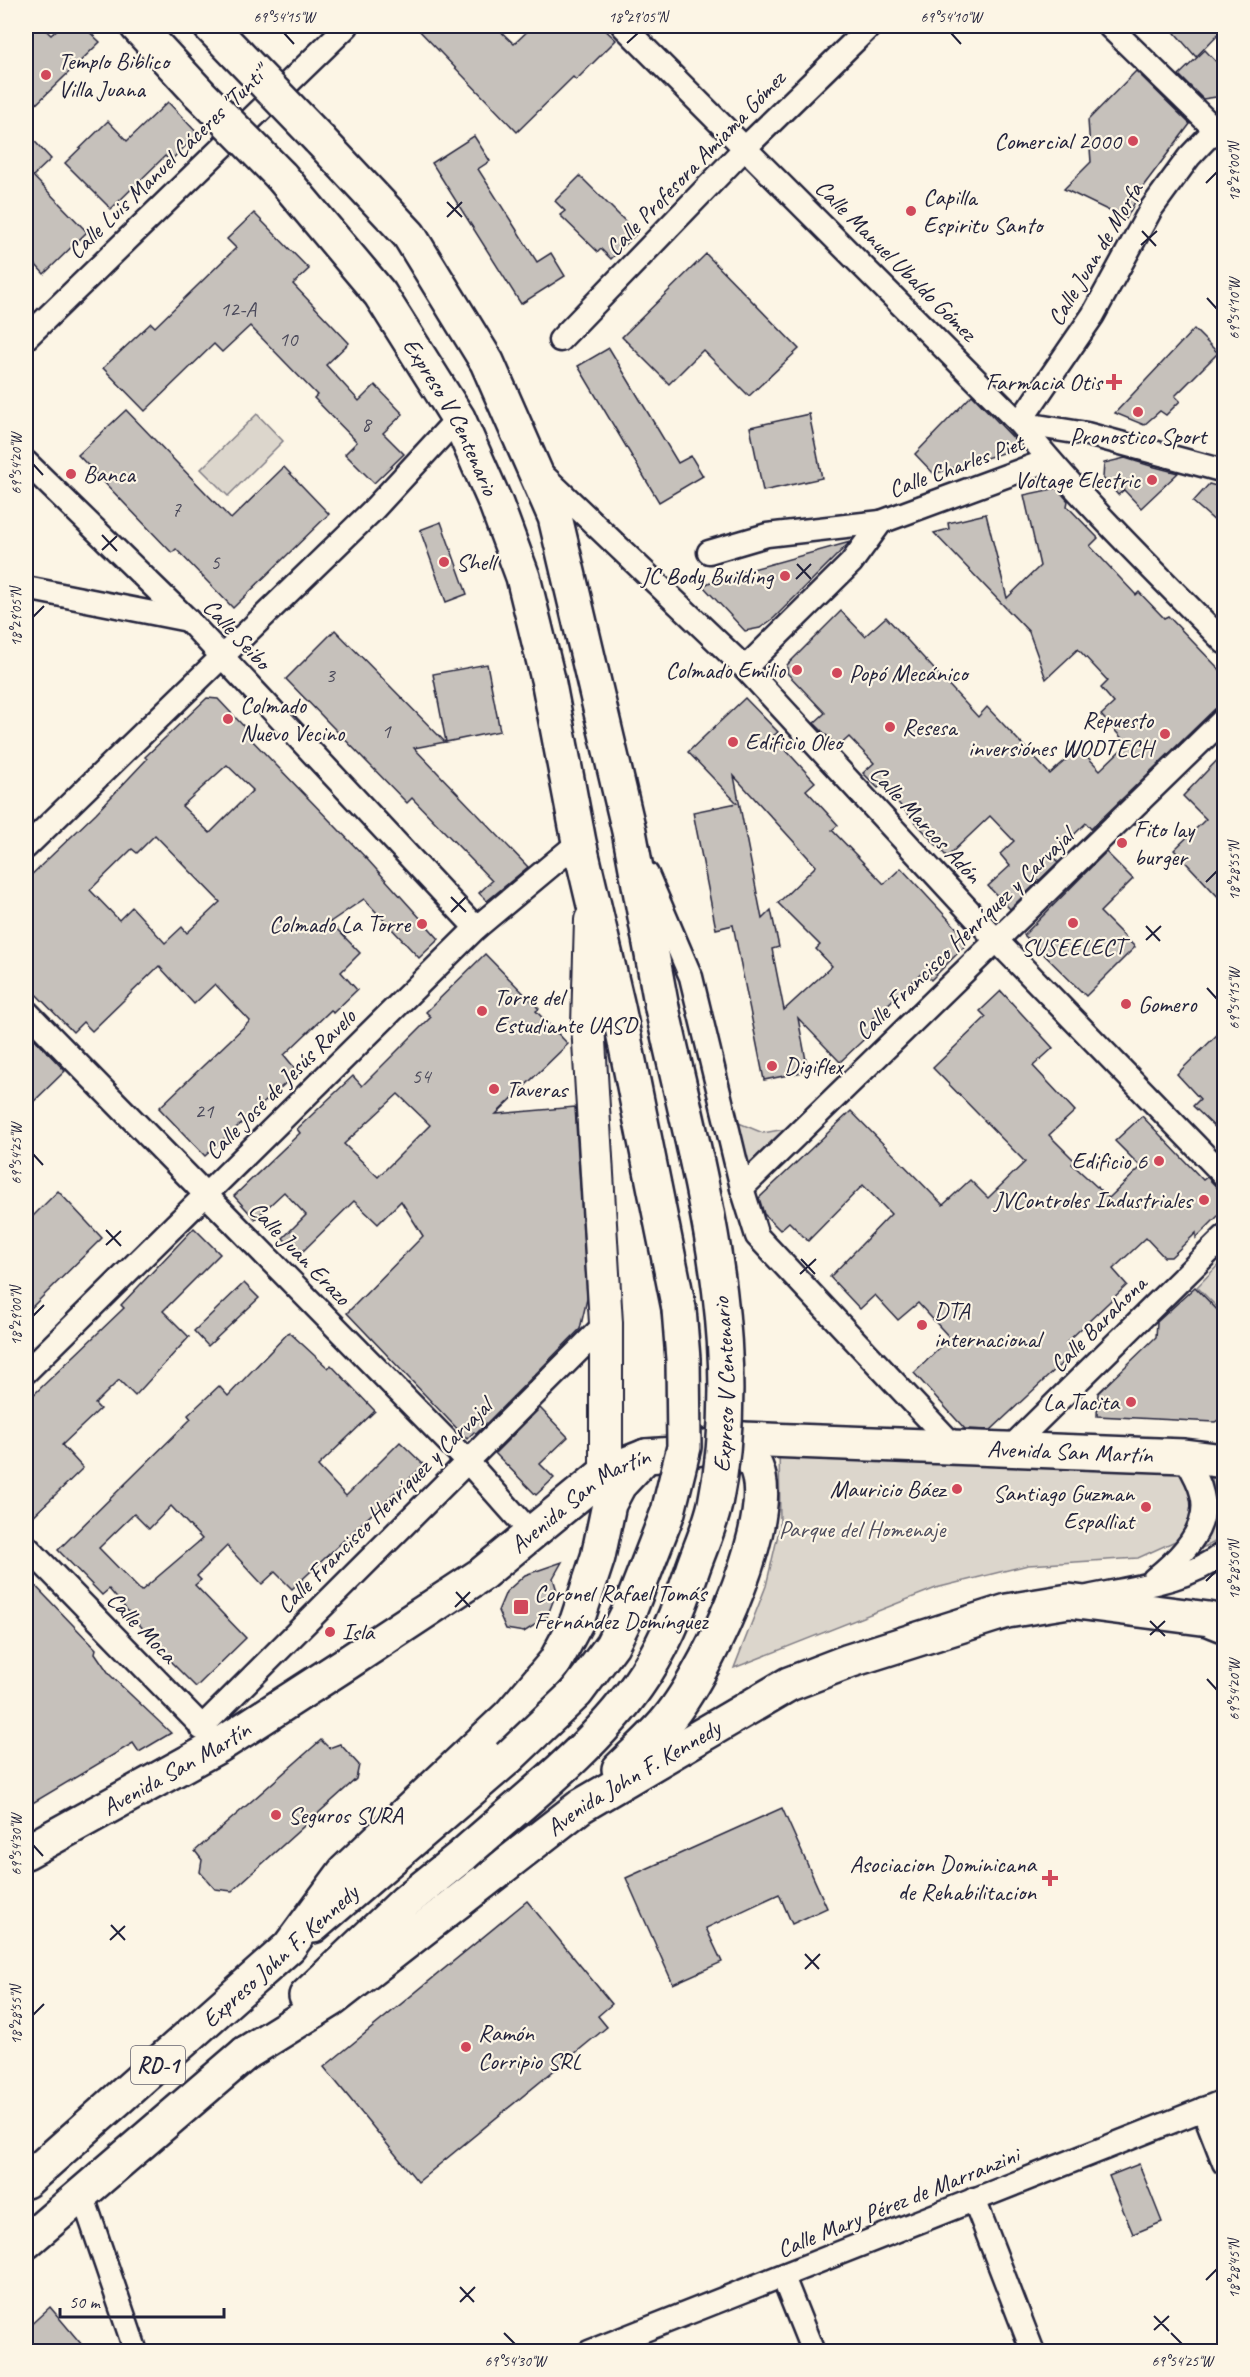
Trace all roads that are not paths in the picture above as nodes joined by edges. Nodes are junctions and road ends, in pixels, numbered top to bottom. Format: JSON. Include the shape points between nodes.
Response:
{"nodes":[{"id":1,"x":137,"y":26,"type":"edge"},
{"id":2,"x":210,"y":26,"type":"edge"},
{"id":3,"x":347,"y":26,"type":"edge"},
{"id":4,"x":623,"y":26,"type":"edge"},
{"id":5,"x":870,"y":26,"type":"edge"},
{"id":6,"x":1109,"y":26,"type":"edge"},
{"id":7,"x":1222,"y":129,"type":"edge"},
{"id":8,"x":746,"y":147,"type":"junction"},
{"id":9,"x":26,"y":338,"type":"edge"},
{"id":10,"x":560,"y":340,"type":"dead end"},
{"id":11,"x":458,"y":418,"type":"junction"},
{"id":12,"x":1019,"y":423,"type":"junction"},
{"id":13,"x":1049,"y":460,"type":"junction"},
{"id":14,"x":26,"y":462,"type":"edge"},
{"id":15,"x":531,"y":464,"type":"junction"},
{"id":16,"x":1224,"y":471,"type":"edge"},
{"id":17,"x":881,"y":522,"type":"junction"},
{"id":18,"x":709,"y":552,"type":"dead end"},
{"id":19,"x":26,"y":588,"type":"edge"},
{"id":20,"x":188,"y":620,"type":"junction"},
{"id":21,"x":1224,"y":642,"type":"edge"},
{"id":22,"x":221,"y":657,"type":"junction"},
{"id":23,"x":745,"y":668,"type":"junction"},
{"id":24,"x":1224,"y":719,"type":"edge"},
{"id":25,"x":630,"y":831,"type":"junction"},
{"id":26,"x":579,"y":842,"type":"junction"},
{"id":27,"x":26,"y":847,"type":"edge"},
{"id":28,"x":592,"y":898,"type":"junction"},
{"id":29,"x":476,"y":928,"type":"junction"},
{"id":30,"x":996,"y":940,"type":"junction"},
{"id":31,"x":26,"y":1011,"type":"edge"},
{"id":32,"x":1224,"y":1175,"type":"edge"},
{"id":33,"x":742,"y":1188,"type":"junction"},
{"id":34,"x":205,"y":1195,"type":"junction"},
{"id":35,"x":1224,"y":1237,"type":"edge"},
{"id":36,"x":606,"y":1323,"type":"junction"},
{"id":37,"x":26,"y":1372,"type":"edge"},
{"id":38,"x":742,"y":1439,"type":"junction"},
{"id":39,"x":954,"y":1446,"type":"junction"},
{"id":40,"x":1009,"y":1449,"type":"junction"},
{"id":41,"x":646,"y":1456,"type":"junction"},
{"id":42,"x":1184,"y":1456,"type":"junction"},
{"id":43,"x":466,"y":1460,"type":"junction"},
{"id":44,"x":1224,"y":1461,"type":"edge"},
{"id":45,"x":606,"y":1472,"type":"junction"},
{"id":46,"x":533,"y":1534,"type":"junction"},
{"id":47,"x":26,"y":1546,"type":"edge"},
{"id":48,"x":1224,"y":1553,"type":"edge"},
{"id":49,"x":1145,"y":1585,"type":"junction"},
{"id":50,"x":1069,"y":1601,"type":"junction"},
{"id":51,"x":1224,"y":1625,"type":"edge"},
{"id":52,"x":211,"y":1736,"type":"junction"},
{"id":53,"x":508,"y":1757,"type":"joint"},
{"id":54,"x":581,"y":1806,"type":"junction"},
{"id":55,"x":26,"y":1852,"type":"edge"},
{"id":56,"x":463,"y":1855,"type":"joint"},
{"id":57,"x":288,"y":1947,"type":"junction"},
{"id":58,"x":246,"y":2053,"type":"junction"},
{"id":59,"x":1224,"y":2101,"type":"edge"},
{"id":60,"x":1203,"y":2109,"type":"junction"},
{"id":61,"x":1224,"y":2163,"type":"edge"},
{"id":62,"x":26,"y":2181,"type":"edge"},
{"id":63,"x":82,"y":2194,"type":"junction"},
{"id":64,"x":974,"y":2199,"type":"junction"},
{"id":65,"x":26,"y":2242,"type":"edge"},
{"id":66,"x":783,"y":2277,"type":"junction"},
{"id":67,"x":627,"y":2345,"type":"edge"},
{"id":68,"x":136,"y":2352,"type":"edge"},
{"id":69,"x":589,"y":2352,"type":"edge"},
{"id":70,"x":813,"y":2352,"type":"edge"},
{"id":71,"x":1033,"y":2352,"type":"edge"}],
"edges":[{"from":1,"to":11,"type":"main road","name":"Expreso V Centenario","bridge":true,"via":[[281,176],[380,294]]},
{"from":2,"to":15,"type":"main road","name":"Expreso V Centenario","bridge":true,"via":[[409,235],[488,362]]},
{"from":3,"to":9,"type":"street","name":"Calle Luis Manuel Cáceres \"Tunti\""},
{"from":4,"to":8,"type":"street","name":"Calle Manuel Ubaldo Gómez"},
{"from":5,"to":8,"type":"street","name":"Calle Profesora Amiama Gómez"},
{"from":6,"to":7,"type":"street"},
{"from":7,"to":12,"type":"street","name":"Calle Juan de Morfa","via":[[1189,157],[1151,209],[1093,315]]},
{"from":8,"to":10,"type":"street","name":"Calle Profesora Amiama Gómez"},
{"from":8,"to":12,"type":"street","name":"Calle Manuel Ubaldo Gómez"},
{"from":11,"to":22,"type":"street","via":[[373,510]]},
{"from":11,"to":26,"type":"main road","name":"Expreso V Centenario","via":[[524,577]]},
{"from":12,"to":13,"type":"street","name":"Calle Manuel Ubaldo Gómez"},
{"from":12,"to":16,"type":"street","name":"Calle Charles Piet","via":[[1088,434]]},
{"from":13,"to":17,"type":"street","name":"Calle Charles Piet"},
{"from":13,"to":21,"type":"street","name":"Calle Manuel Ubaldo Gómez"},
{"from":14,"to":20,"type":"street","name":"Calle Seibo"},
{"from":15,"to":23,"type":"street","name":"Calle Marcos Adón"},
{"from":15,"to":25,"type":"main road","name":"Expreso V Centenario","via":[[555,517],[568,565]]},
{"from":17,"to":18,"type":"street","name":"Calle Charles Piet","via":[[767,535]]},
{"from":17,"to":23,"type":"street","name":"Calle Charles Piet","via":[[851,563]]},
{"from":19,"to":20,"type":"street"},
{"from":20,"to":22,"type":"street","name":"Calle Seibo"},
{"from":22,"to":27,"type":"street"},
{"from":22,"to":29,"type":"street","name":"Calle Seibo"},
{"from":23,"to":30,"type":"street","name":"Calle Marcos Adón"},
{"from":24,"to":30,"type":"street","name":"Calle Francisco Henríquez y Carvajal"},
{"from":25,"to":33,"type":"street","name":"Expreso V Centenario","via":[[691,977]]},
{"from":25,"to":56,"type":"main road","name":"Expreso V Centenario","bridge":true,"via":[[662,1008],[712,1243],[726,1392],[714,1506],[664,1643],[636,1687],[606,1725]]},
{"from":26,"to":28,"type":"main road","name":"Expreso V Centenario"},
{"from":26,"to":29,"type":"street","name":"Calle José de Jesús Ravelo"},
{"from":28,"to":36,"type":"street","name":"Expreso V Centenario","via":[[588,1025]]},
{"from":28,"to":53,"type":"main road","name":"Expreso V Centenario","bridge":true,"via":[[679,1309],[684,1447],[668,1512],[612,1645],[577,1692]]},
{"from":29,"to":34,"type":"street","name":"Calle José de Jesús Ravelo"},
{"from":30,"to":32,"type":"street","name":"Calle Marcos Adón"},
{"from":30,"to":33,"type":"street","name":"Calle Francisco Henríquez y Carvajal"},
{"from":31,"to":34,"type":"street","name":"Calle Juan Erazo"},
{"from":33,"to":39,"type":"street","name":"Expreso V Centenario","via":[[757,1236]]},
{"from":34,"to":37,"type":"street","name":"Calle José de Jesús Ravelo"},
{"from":34,"to":43,"type":"street","name":"Calle Juan Erazo"},
{"from":35,"to":40,"type":"street","name":"Calle Barahona"},
{"from":36,"to":43,"type":"street","name":"Calle Francisco Henríquez y Carvajal"},
{"from":36,"to":45,"type":"street","name":"Expreso V Centenario"},
{"from":38,"to":39,"type":"main road","name":"Avenida San Martín"},
{"from":38,"to":41,"type":"main road","name":"Avenida San Martín"},
{"from":38,"to":54,"type":"main road","via":[[759,1477],[759,1506],[752,1545],[713,1650],[665,1724]]},
{"from":39,"to":40,"type":"main road","name":"Avenida San Martín"},
{"from":40,"to":42,"type":"main road","name":"Avenida San Martín"},
{"from":41,"to":45,"type":"main road","name":"Avenida San Martín"},
{"from":41,"to":57,"type":"main road","via":[[619,1485],[609,1504],[598,1557],[577,1621],[555,1662],[510,1715],[345,1871]]},
{"from":42,"to":44,"type":"main road","name":"Avenida San Martín"},
{"from":42,"to":49,"type":"street","via":[[1203,1495],[1203,1517],[1190,1543],[1173,1564]]},
{"from":43,"to":46,"type":"street","name":"Calle Juan Erazo"},
{"from":43,"to":52,"type":"street","name":"Calle Francisco Henríquez y Carvajal"},
{"from":45,"to":46,"type":"main road","name":"Avenida San Martín"},
{"from":46,"to":52,"type":"main road","name":"Avenida San Martín","via":[[472,1581]]},
{"from":47,"to":52,"type":"street","name":"Calle Moca"},
{"from":48,"to":49,"type":"street","via":[[1213,1562]]},
{"from":49,"to":50,"type":"street"},
{"from":50,"to":51,"type":"main road","name":"Avenida John F. Kennedy","via":[[1209,1619]]},
{"from":50,"to":54,"type":"main road","name":"Avenida John F. Kennedy","via":[[1007,1611],[789,1684]]},
{"from":52,"to":55,"type":"main road","name":"Avenida San Martín"},
{"from":53,"to":57,"type":"main road","name":"Expreso John F. Kennedy","number":"RD-1"},
{"from":54,"to":58,"type":"main road","name":"Avenida John F. Kennedy","via":[[333,1999]]},
{"from":56,"to":58,"type":"main road","name":"Expreso John F. Kennedy","number":"RD-1","via":[[406,1901]]},
{"from":57,"to":62,"type":"main road","name":"Expreso John F. Kennedy","number":"RD-1"},
{"from":58,"to":63,"type":"main road","name":"Expreso John F. Kennedy","number":"RD-1"},
{"from":59,"to":60,"type":"street","name":"Calle Mary Pérez de Marranzini"},
{"from":60,"to":61,"type":"street"},
{"from":60,"to":64,"type":"street","name":"Calle Mary Pérez de Marranzini"},
{"from":63,"to":65,"type":"main road","name":"Expreso John F. Kennedy","number":"RD-1"},
{"from":63,"to":68,"type":"street"},
{"from":64,"to":66,"type":"street","name":"Calle Mary Pérez de Marranzini"},
{"from":64,"to":71,"type":"street"},
{"from":66,"to":67,"type":"street","name":"Calle Mary Pérez de Marranzini"},
{"from":66,"to":70,"type":"street"},
{"from":67,"to":69,"type":"street","name":"Calle Mary Pérez de Marranzini"}]}
